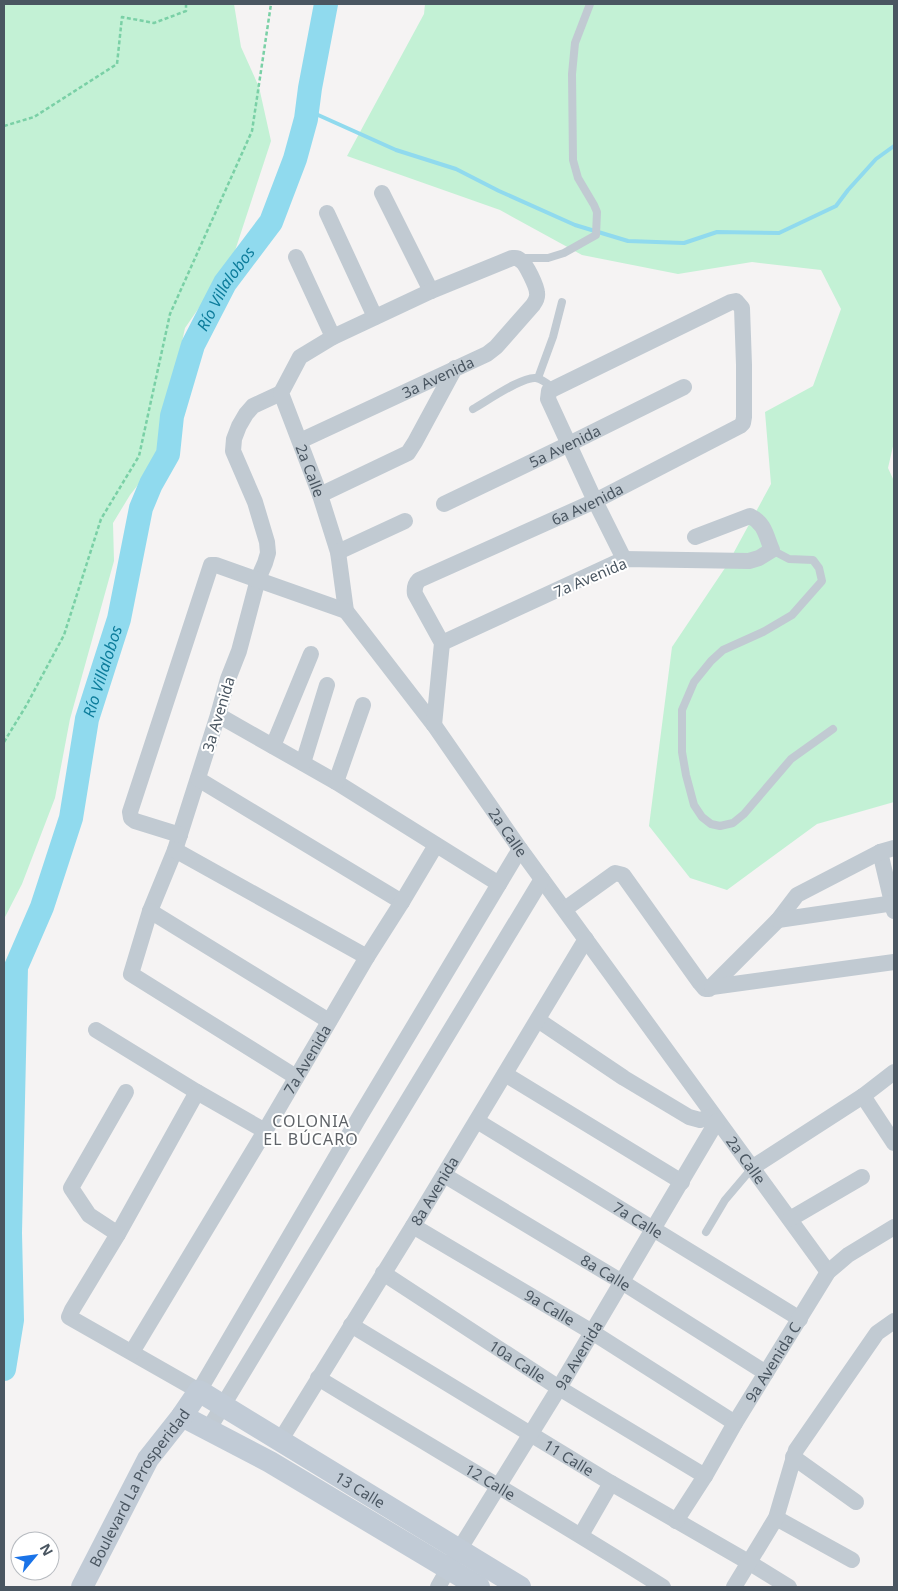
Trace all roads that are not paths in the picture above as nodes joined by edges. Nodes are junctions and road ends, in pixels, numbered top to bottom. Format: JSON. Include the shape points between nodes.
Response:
{"nodes":[{"id":1,"x":590,"y":4,"type":"edge"},
{"id":2,"x":382,"y":194,"type":"dead end"},
{"id":3,"x":327,"y":212,"type":"dead end"},
{"id":4,"x":296,"y":257,"type":"dead end"},
{"id":5,"x":514,"y":258,"type":"junction"},
{"id":6,"x":431,"y":291,"type":"junction"},
{"id":7,"x":562,"y":302,"type":"dead end"},
{"id":8,"x":375,"y":317,"type":"junction"},
{"id":9,"x":333,"y":337,"type":"junction"},
{"id":10,"x":455,"y":368,"type":"junction"},
{"id":11,"x":538,"y":378,"type":"junction"},
{"id":12,"x":684,"y":387,"type":"dead end"},
{"id":13,"x":553,"y":388,"type":"junction"},
{"id":14,"x":281,"y":393,"type":"junction"},
{"id":15,"x":472,"y":409,"type":"dead end"},
{"id":16,"x":300,"y":441,"type":"junction"},
{"id":17,"x":569,"y":444,"type":"junction"},
{"id":18,"x":320,"y":495,"type":"junction"},
{"id":19,"x":595,"y":500,"type":"junction"},
{"id":20,"x":444,"y":504,"type":"dead end"},
{"id":21,"x":405,"y":521,"type":"dead end"},
{"id":22,"x":694,"y":537,"type":"dead end"},
{"id":23,"x":772,"y":550,"type":"junction"},
{"id":24,"x":338,"y":552,"type":"junction"},
{"id":25,"x":624,"y":559,"type":"junction"},
{"id":26,"x":258,"y":579,"type":"junction"},
{"id":27,"x":346,"y":611,"type":"junction"},
{"id":28,"x":442,"y":643,"type":"junction"},
{"id":29,"x":311,"y":654,"type":"dead end"},
{"id":30,"x":327,"y":685,"type":"dead end"},
{"id":31,"x":363,"y":705,"type":"dead end"},
{"id":32,"x":218,"y":716,"type":"junction"},
{"id":33,"x":434,"y":725,"type":"junction"},
{"id":34,"x":833,"y":729,"type":"dead end"},
{"id":35,"x":273,"y":746,"type":"junction"},
{"id":36,"x":303,"y":763,"type":"junction"},
{"id":37,"x":198,"y":779,"type":"junction"},
{"id":38,"x":336,"y":782,"type":"junction"},
{"id":39,"x":177,"y":842,"type":"junction"},
{"id":40,"x":436,"y":845,"type":"junction"},
{"id":41,"x":520,"y":849,"type":"junction"},
{"id":42,"x":887,"y":850,"type":"edge"},
{"id":43,"x":542,"y":879,"type":"junction"},
{"id":44,"x":500,"y":884,"type":"junction"},
{"id":45,"x":402,"y":902,"type":"junction"},
{"id":46,"x":893,"y":906,"type":"edge"},
{"id":47,"x":565,"y":909,"type":"junction"},
{"id":48,"x":150,"y":911,"type":"junction"},
{"id":49,"x":778,"y":920,"type":"junction"},
{"id":50,"x":586,"y":940,"type":"junction"},
{"id":51,"x":367,"y":957,"type":"junction"},
{"id":52,"x":894,"y":962,"type":"edge"},
{"id":53,"x":712,"y":987,"type":"junction"},
{"id":54,"x":538,"y":1020,"type":"junction"},
{"id":55,"x":329,"y":1021,"type":"junction"},
{"id":56,"x":96,"y":1030,"type":"dead end"},
{"id":57,"x":894,"y":1072,"type":"edge"},
{"id":58,"x":505,"y":1074,"type":"junction"},
{"id":59,"x":296,"y":1077,"type":"junction"},
{"id":60,"x":126,"y":1092,"type":"dead end"},
{"id":61,"x":197,"y":1092,"type":"junction"},
{"id":62,"x":863,"y":1096,"type":"junction"},
{"id":63,"x":716,"y":1118,"type":"junction"},
{"id":64,"x":477,"y":1121,"type":"junction"},
{"id":65,"x":265,"y":1131,"type":"junction"},
{"id":66,"x":894,"y":1143,"type":"edge"},
{"id":67,"x":753,"y":1168,"type":"junction"},
{"id":68,"x":444,"y":1175,"type":"junction"},
{"id":69,"x":862,"y":1177,"type":"dead end"},
{"id":70,"x":682,"y":1182,"type":"junction"},
{"id":71,"x":790,"y":1219,"type":"junction"},
{"id":72,"x":413,"y":1226,"type":"junction"},
{"id":73,"x":894,"y":1227,"type":"edge"},
{"id":74,"x":654,"y":1230,"type":"junction"},
{"id":75,"x":706,"y":1232,"type":"dead end"},
{"id":76,"x":118,"y":1234,"type":"junction"},
{"id":77,"x":828,"y":1272,"type":"junction"},
{"id":78,"x":383,"y":1273,"type":"junction"},
{"id":79,"x":622,"y":1282,"type":"junction"},
{"id":80,"x":800,"y":1319,"type":"junction"},
{"id":81,"x":894,"y":1321,"type":"edge"},
{"id":82,"x":351,"y":1325,"type":"junction"},
{"id":83,"x":592,"y":1332,"type":"junction"},
{"id":84,"x":132,"y":1352,"type":"junction"},
{"id":85,"x":766,"y":1373,"type":"junction"},
{"id":86,"x":318,"y":1378,"type":"junction"},
{"id":87,"x":559,"y":1388,"type":"junction"},
{"id":88,"x":199,"y":1391,"type":"junction"},
{"id":89,"x":222,"y":1405,"type":"junction"},
{"id":90,"x":182,"y":1416,"type":"junction"},
{"id":91,"x":735,"y":1423,"type":"junction"},
{"id":92,"x":208,"y":1430,"type":"junction"},
{"id":93,"x":530,"y":1433,"type":"junction"},
{"id":94,"x":280,"y":1441,"type":"junction"},
{"id":95,"x":793,"y":1457,"type":"junction"},
{"id":96,"x":705,"y":1476,"type":"junction"},
{"id":97,"x":611,"y":1483,"type":"junction"},
{"id":98,"x":498,"y":1487,"type":"junction"},
{"id":99,"x":856,"y":1502,"type":"dead end"},
{"id":100,"x":776,"y":1518,"type":"junction"},
{"id":101,"x":676,"y":1520,"type":"junction"},
{"id":102,"x":581,"y":1535,"type":"junction"},
{"id":103,"x":459,"y":1550,"type":"junction"},
{"id":104,"x":852,"y":1560,"type":"dead end"},
{"id":105,"x":750,"y":1563,"type":"junction"},
{"id":106,"x":443,"y":1578,"type":"edge"},
{"id":107,"x":82,"y":1587,"type":"edge"},
{"id":108,"x":479,"y":1587,"type":"edge"},
{"id":109,"x":520,"y":1587,"type":"edge"},
{"id":110,"x":663,"y":1587,"type":"edge"},
{"id":111,"x":734,"y":1587,"type":"edge"},
{"id":112,"x":789,"y":1587,"type":"edge"}],
"edges":[{"from":1,"to":5,"type":"lane","via":[[575,43],[573,160],[578,178],[597,212],[596,233],[591,239],[548,258]]},
{"from":2,"to":6,"type":"street"},
{"from":3,"to":8,"type":"street"},
{"from":4,"to":9,"type":"street"},
{"from":5,"to":6,"type":"street"},
{"from":5,"to":10,"type":"street","name":"3a Avenida","via":[[524,263],[536,288],[538,294],[533,305],[492,350]]},
{"from":6,"to":8,"type":"street"},
{"from":7,"to":11,"type":"lane"},
{"from":8,"to":9,"type":"street"},
{"from":9,"to":14,"type":"street","via":[[300,357]]},
{"from":10,"to":16,"type":"street","name":"3a Avenida"},
{"from":10,"to":18,"type":"street","via":[[408,453]]},
{"from":11,"to":13,"type":"lane"},
{"from":11,"to":15,"type":"lane","via":[[516,384]]},
{"from":12,"to":17,"type":"street","name":"5a Avenida"},
{"from":13,"to":17,"type":"street","via":[[549,390],[548,399]]},
{"from":13,"to":19,"type":"street","name":"6a Avenida","via":[[731,302],[736,301],[742,308],[743,423]]},
{"from":14,"to":16,"type":"street","name":"2a Calle"},
{"from":14,"to":26,"type":"street","name":"3a Avenida","via":[[253,406],[246,414],[232,451],[255,502],[267,542],[268,553]]},
{"from":16,"to":18,"type":"street","name":"2a Calle"},
{"from":17,"to":19,"type":"street"},
{"from":17,"to":20,"type":"street","name":"5a Avenida"},
{"from":18,"to":24,"type":"street","name":"2a Calle"},
{"from":19,"to":25,"type":"street"},
{"from":19,"to":28,"type":"street","name":"6a Avenida","via":[[419,580],[415,594]]},
{"from":21,"to":24,"type":"street"},
{"from":22,"to":23,"type":"street","via":[[750,516],[761,524]]},
{"from":23,"to":25,"type":"street","name":"7a Avenida","via":[[749,560]]},
{"from":23,"to":34,"type":"lane","via":[[789,559],[813,560],[820,568],[822,581],[792,615],[723,650],[694,682],[682,710],[682,752],[694,805],[711,824],[734,823],[791,759]]},
{"from":24,"to":27,"type":"street","name":"2a Calle"},
{"from":25,"to":28,"type":"street","name":"7a Avenida"},
{"from":26,"to":27,"type":"street"},
{"from":26,"to":32,"type":"street","name":"3a Avenida"},
{"from":26,"to":39,"type":"street","via":[[211,565],[130,812],[135,821]]},
{"from":27,"to":33,"type":"street","name":"2a Calle"},
{"from":28,"to":33,"type":"street"},
{"from":29,"to":35,"type":"street"},
{"from":30,"to":36,"type":"street"},
{"from":31,"to":38,"type":"street"},
{"from":32,"to":35,"type":"street"},
{"from":32,"to":37,"type":"street","name":"3a Avenida"},
{"from":33,"to":41,"type":"street","name":"2a Calle"},
{"from":35,"to":36,"type":"street"},
{"from":36,"to":38,"type":"street"},
{"from":37,"to":39,"type":"street","name":"3a Avenida"},
{"from":37,"to":45,"type":"street"},
{"from":38,"to":40,"type":"street"},
{"from":39,"to":48,"type":"street","name":"3a Avenida"},
{"from":39,"to":51,"type":"street"},
{"from":40,"to":44,"type":"street"},
{"from":40,"to":45,"type":"street","name":"7a Avenida"},
{"from":41,"to":43,"type":"street","name":"2a Calle"},
{"from":41,"to":44,"type":"street"},
{"from":42,"to":46,"type":"street"},
{"from":42,"to":49,"type":"street","via":[[797,895]]},
{"from":43,"to":47,"type":"street","name":"2a Calle"},
{"from":43,"to":89,"type":"street"},
{"from":44,"to":88,"type":"street"},
{"from":45,"to":51,"type":"street","name":"7a Avenida"},
{"from":46,"to":49,"type":"street"},
{"from":47,"to":50,"type":"street","name":"2a Calle"},
{"from":47,"to":53,"type":"street","via":[[615,873],[623,875],[700,983],[706,989]]},
{"from":48,"to":55,"type":"street"},
{"from":48,"to":59,"type":"street","name":"3a Avenida","via":[[131,974]]},
{"from":49,"to":53,"type":"street"},
{"from":50,"to":54,"type":"street","name":"8a Avenida"},
{"from":50,"to":63,"type":"street","name":"2a Calle"},
{"from":51,"to":55,"type":"street","name":"7a Avenida"},
{"from":52,"to":53,"type":"street"},
{"from":54,"to":58,"type":"street","name":"8a Avenida"},
{"from":54,"to":63,"type":"street","via":[[624,1078],[689,1116],[700,1120]]},
{"from":55,"to":59,"type":"street","name":"7a Avenida"},
{"from":56,"to":61,"type":"street"},
{"from":57,"to":62,"type":"street"},
{"from":58,"to":64,"type":"street","name":"8a Avenida"},
{"from":58,"to":70,"type":"street"},
{"from":59,"to":65,"type":"street","name":"7a Avenida"},
{"from":60,"to":76,"type":"street","via":[[71,1188],[89,1215]]},
{"from":61,"to":65,"type":"street"},
{"from":61,"to":76,"type":"street"},
{"from":62,"to":66,"type":"street"},
{"from":62,"to":67,"type":"street"},
{"from":63,"to":67,"type":"street","name":"2a Calle"},
{"from":63,"to":70,"type":"street","name":"9a Avenida"},
{"from":64,"to":68,"type":"street","name":"8a Avenida"},
{"from":64,"to":74,"type":"street","name":"7a Calle"},
{"from":65,"to":84,"type":"street","name":"7a Avenida"},
{"from":67,"to":71,"type":"street","name":"2a Calle"},
{"from":67,"to":75,"type":"lane","via":[[725,1200]]},
{"from":68,"to":72,"type":"street","name":"8a Avenida"},
{"from":68,"to":79,"type":"street","name":"8a Calle"},
{"from":69,"to":71,"type":"street"},
{"from":70,"to":74,"type":"street","name":"9a Avenida"},
{"from":71,"to":77,"type":"street","name":"2a Calle"},
{"from":72,"to":78,"type":"street","name":"8a Avenida"},
{"from":72,"to":83,"type":"street","name":"9a Calle"},
{"from":73,"to":77,"type":"street","name":"9a Avenida C","via":[[848,1255]]},
{"from":74,"to":79,"type":"street","name":"9a Avenida"},
{"from":74,"to":80,"type":"street","name":"7a Calle"},
{"from":76,"to":84,"type":"street","via":[[69,1317]]},
{"from":77,"to":80,"type":"street","name":"9a Avenida C"},
{"from":78,"to":82,"type":"street","name":"8a Avenida"},
{"from":78,"to":87,"type":"street","name":"10a Calle"},
{"from":79,"to":83,"type":"street","name":"9a Avenida"},
{"from":79,"to":85,"type":"street","name":"8a Calle"},
{"from":80,"to":85,"type":"street","name":"9a Avenida C"},
{"from":81,"to":95,"type":"street","via":[[877,1333]]},
{"from":82,"to":86,"type":"street","name":"8a Avenida"},
{"from":82,"to":93,"type":"street","name":"11 Calle"},
{"from":83,"to":87,"type":"street","name":"9a Avenida"},
{"from":83,"to":91,"type":"street","name":"9a Calle"},
{"from":84,"to":88,"type":"street"},
{"from":85,"to":91,"type":"street","name":"9a Avenida C"},
{"from":86,"to":94,"type":"street","name":"8a Avenida"},
{"from":86,"to":98,"type":"street","name":"12 Calle"},
{"from":87,"to":93,"type":"street","name":"9a Avenida"},
{"from":87,"to":96,"type":"street","name":"10a Calle"},
{"from":88,"to":89,"type":"main road","name":"13 Calle"},
{"from":88,"to":90,"type":"main road","name":"Boulevard La Prosperidad"},
{"from":89,"to":92,"type":"street"},
{"from":89,"to":94,"type":"main road","name":"13 Calle"},
{"from":90,"to":92,"type":"main road","name":"13 Calle"},
{"from":90,"to":107,"type":"main road","name":"Boulevard La Prosperidad","via":[[148,1459]]},
{"from":91,"to":96,"type":"street","name":"9a Avenida C"},
{"from":92,"to":106,"type":"main road","name":"13 Calle","via":[[270,1462]]},
{"from":93,"to":97,"type":"street","name":"11 Calle"},
{"from":93,"to":98,"type":"street","name":"9a Avenida"},
{"from":94,"to":103,"type":"main road","name":"13 Calle"},
{"from":95,"to":99,"type":"street"},
{"from":95,"to":100,"type":"street"},
{"from":96,"to":101,"type":"street","name":"9a Avenida C"},
{"from":97,"to":101,"type":"street","name":"11 Calle"},
{"from":97,"to":102,"type":"street"},
{"from":98,"to":102,"type":"street","name":"12 Calle"},
{"from":98,"to":103,"type":"street","name":"9a Avenida"},
{"from":100,"to":104,"type":"street"},
{"from":100,"to":105,"type":"street"},
{"from":101,"to":105,"type":"street","name":"11 Calle"},
{"from":102,"to":110,"type":"street","name":"12 Calle"},
{"from":103,"to":106,"type":"street","name":"9a Avenida"},
{"from":103,"to":109,"type":"main road","name":"13 Calle"},
{"from":105,"to":111,"type":"street"},
{"from":105,"to":112,"type":"street","name":"11 Calle"},
{"from":106,"to":108,"type":"main road","name":"13 Calle"}]}
